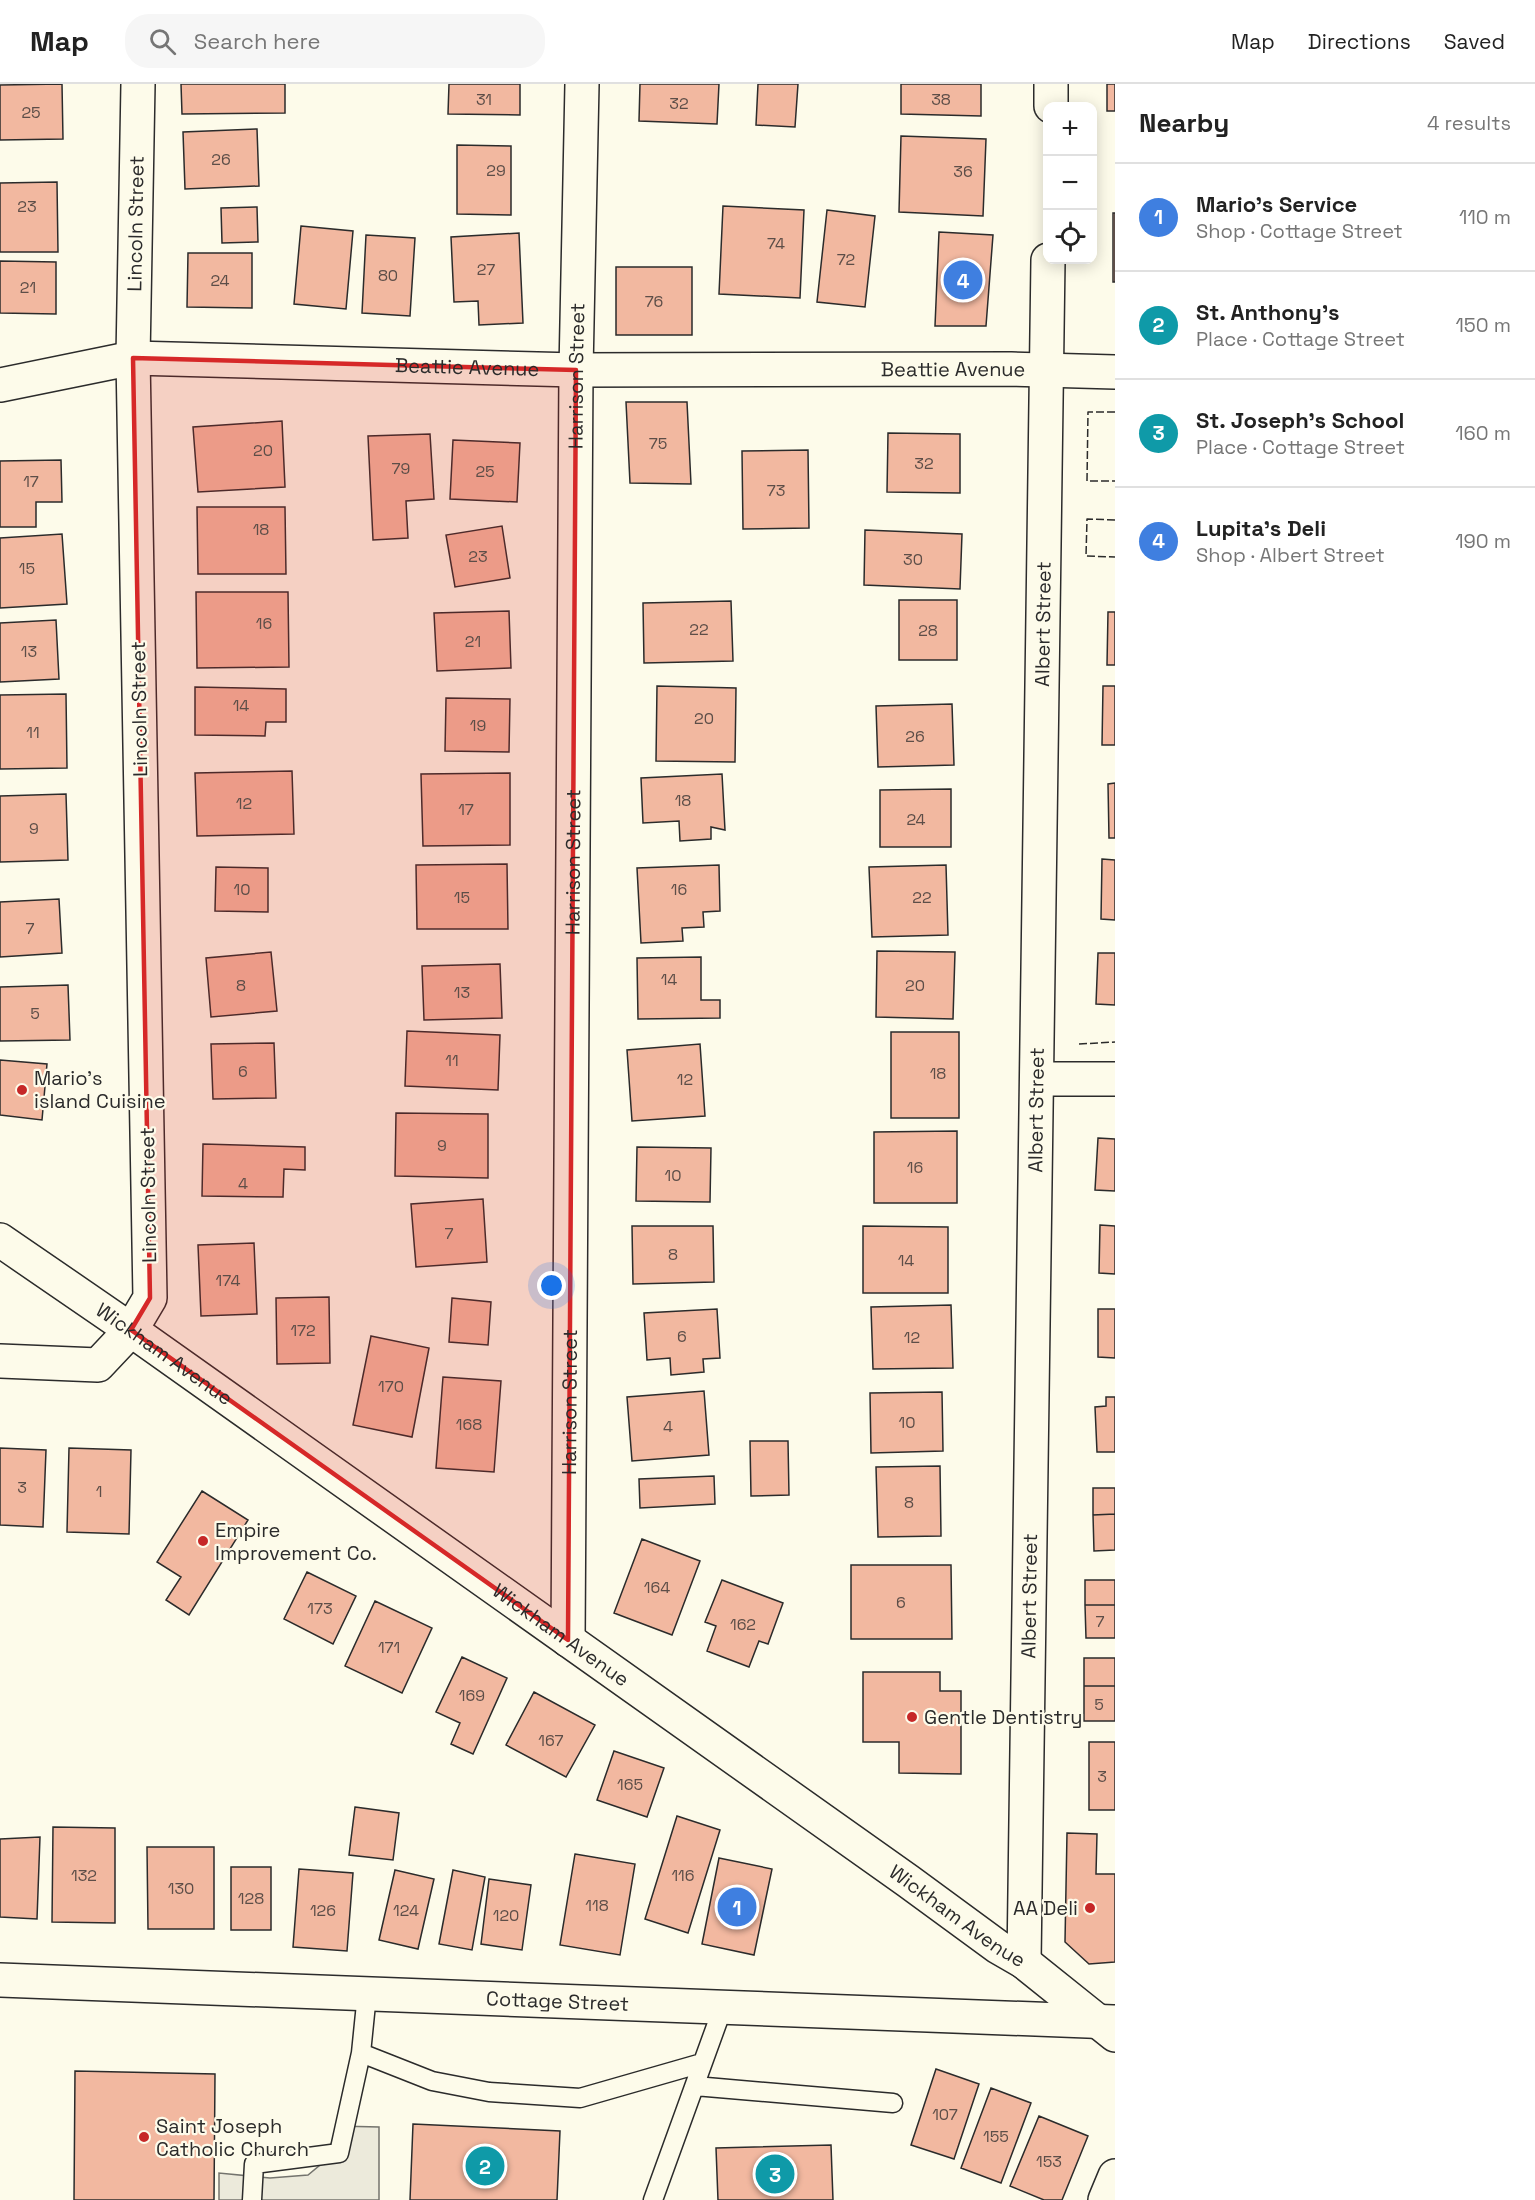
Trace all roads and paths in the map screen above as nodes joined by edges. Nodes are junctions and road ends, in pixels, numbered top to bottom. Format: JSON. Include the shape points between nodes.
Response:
{"nodes":[{"id":1,"x":138,"y":84,"type":"edge"},
{"id":2,"x":582,"y":84,"type":"edge"},
{"id":3,"x":1051,"y":84,"type":"edge"},
{"id":4,"x":1050,"y":102,"type":"edge"},
{"id":5,"x":1048,"y":264,"type":"edge"},
{"id":6,"x":133,"y":358,"type":"junction"},
{"id":7,"x":576,"y":370,"type":"junction"},
{"id":8,"x":1046,"y":370,"type":"junction"},
{"id":9,"x":1115,"y":372,"type":"edge"},
{"id":10,"x":0,"y":385,"type":"edge"},
{"id":11,"x":1115,"y":1079,"type":"edge"},
{"id":12,"x":1037,"y":1080,"type":"junction"},
{"id":13,"x":0,"y":1240,"type":"edge"},
{"id":14,"x":131,"y":1330,"type":"junction"},
{"id":15,"x":0,"y":1361,"type":"edge"},
{"id":16,"x":568,"y":1640,"type":"junction"},
{"id":17,"x":1024,"y":1962,"type":"junction"},
{"id":18,"x":0,"y":1980,"type":"edge"},
{"id":19,"x":367,"y":1994,"type":"junction"},
{"id":20,"x":723,"y":2007,"type":"junction"},
{"id":21,"x":1109,"y":2026,"type":"edge"},
{"id":22,"x":361,"y":2053,"type":"junction"},
{"id":23,"x":702,"y":2063,"type":"junction"},
{"id":24,"x":695,"y":2086,"type":"junction"},
{"id":25,"x":893,"y":2103,"type":"dead end"},
{"id":26,"x":1115,"y":2176,"type":"edge"},
{"id":27,"x":252,"y":2200,"type":"edge"},
{"id":28,"x":653,"y":2200,"type":"edge"},
{"id":29,"x":1105,"y":2200,"type":"edge"}],
"edges":[{"from":1,"to":6,"type":"street","name":"Lincoln Street"},
{"from":2,"to":7,"type":"street","name":"Harrison Street"},
{"from":3,"to":4,"type":"street"},
{"from":5,"to":8,"type":"street","name":"Albert Street"},
{"from":6,"to":7,"type":"street","name":"Beattie Avenue"},
{"from":6,"to":10,"type":"street","name":"Beattie Avenue"},
{"from":6,"to":14,"type":"street","name":"Lincoln Street","via":[[150,1298]]},
{"from":7,"to":8,"type":"street","name":"Beattie Avenue"},
{"from":7,"to":16,"type":"street","name":"Harrison Street"},
{"from":8,"to":9,"type":"street","name":"Beattie Avenue"},
{"from":8,"to":12,"type":"street","name":"Albert Street"},
{"from":11,"to":12,"type":"street"},
{"from":12,"to":17,"type":"street","name":"Albert Street"},
{"from":13,"to":14,"type":"street","name":"Wickham Avenue"},
{"from":14,"to":15,"type":"street","name":"Lincoln Street","via":[[99,1365]]},
{"from":14,"to":16,"type":"street","name":"Wickham Avenue"},
{"from":16,"to":17,"type":"street","name":"Wickham Avenue"},
{"from":17,"to":21,"type":"street","name":"Wickham Avenue"},
{"from":18,"to":19,"type":"street","name":"Cottage Street"},
{"from":19,"to":20,"type":"street","name":"Cottage Street"},
{"from":19,"to":22,"type":"lane"},
{"from":20,"to":21,"type":"street","name":"Cottage Street"},
{"from":20,"to":23,"type":"lane"},
{"from":22,"to":23,"type":"lane","via":[[432,2081],[489,2092],[580,2098]]},
{"from":22,"to":27,"type":"lane","via":[[339,2153],[254,2164]]},
{"from":23,"to":24,"type":"lane"},
{"from":24,"to":25,"type":"lane"},
{"from":24,"to":28,"type":"lane"},
{"from":26,"to":29,"type":"street"}]}
